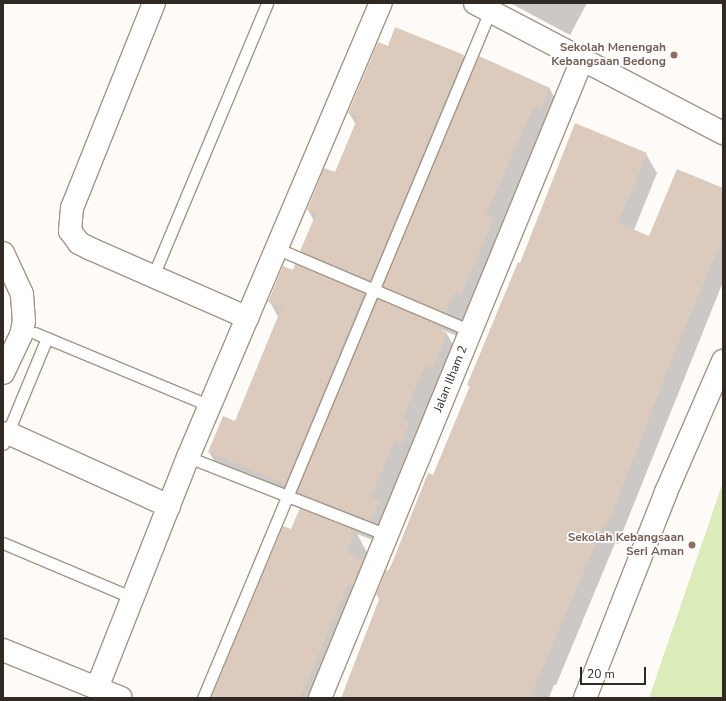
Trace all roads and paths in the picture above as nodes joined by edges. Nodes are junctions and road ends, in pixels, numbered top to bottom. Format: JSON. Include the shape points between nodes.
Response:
{"nodes":[{"id":1,"x":154,"y":3,"type":"edge"},
{"id":2,"x":267,"y":3,"type":"edge"},
{"id":3,"x":381,"y":3,"type":"edge"},
{"id":4,"x":483,"y":7,"type":"edge"},
{"id":5,"x":582,"y":60,"type":"junction"},
{"id":6,"x":723,"y":133,"type":"edge"},
{"id":7,"x":278,"y":249,"type":"junction"},
{"id":8,"x":3,"y":253,"type":"edge"},
{"id":9,"x":153,"y":276,"type":"junction"},
{"id":10,"x":375,"y":290,"type":"junction"},
{"id":11,"x":248,"y":318,"type":"junction"},
{"id":12,"x":471,"y":331,"type":"junction"},
{"id":13,"x":35,"y":333,"type":"dead end"},
{"id":14,"x":47,"y":338,"type":"junction"},
{"id":15,"x":723,"y":361,"type":"edge"},
{"id":16,"x":3,"y":373,"type":"edge"},
{"id":17,"x":210,"y":406,"type":"junction"},
{"id":18,"x":5,"y":439,"type":"edge"},
{"id":19,"x":188,"y":457,"type":"junction"},
{"id":20,"x":286,"y":496,"type":"junction"},
{"id":21,"x":169,"y":506,"type":"junction"},
{"id":22,"x":387,"y":535,"type":"junction"},
{"id":23,"x":3,"y":543,"type":"edge"},
{"id":24,"x":133,"y":598,"type":"junction"},
{"id":25,"x":3,"y":650,"type":"edge"},
{"id":26,"x":97,"y":688,"type":"junction"},
{"id":27,"x":121,"y":698,"type":"edge"},
{"id":28,"x":203,"y":698,"type":"edge"},
{"id":29,"x":320,"y":698,"type":"edge"},
{"id":30,"x":585,"y":698,"type":"edge"}],
"edges":[{"from":1,"to":9,"type":"street","via":[[72,208],[70,221],[70,231],[79,243]]},
{"from":2,"to":9,"type":"lane"},
{"from":3,"to":7,"type":"street"},
{"from":4,"to":5,"type":"street"},
{"from":4,"to":10,"type":"lane"},
{"from":5,"to":6,"type":"street"},
{"from":5,"to":12,"type":"street","name":"Jalan Ilham 2"},
{"from":7,"to":10,"type":"lane"},
{"from":7,"to":11,"type":"street"},
{"from":8,"to":16,"type":"street","via":[[22,294],[24,321],[21,335]]},
{"from":9,"to":11,"type":"street"},
{"from":10,"to":12,"type":"lane"},
{"from":10,"to":20,"type":"lane"},
{"from":11,"to":17,"type":"street"},
{"from":12,"to":22,"type":"street","name":"Jalan Ilham 2"},
{"from":13,"to":14,"type":"lane"},
{"from":14,"to":17,"type":"lane"},
{"from":14,"to":18,"type":"lane"},
{"from":15,"to":30,"type":"street","via":[[666,492]]},
{"from":17,"to":19,"type":"street"},
{"from":18,"to":21,"type":"street"},
{"from":19,"to":20,"type":"lane"},
{"from":19,"to":21,"type":"street"},
{"from":20,"to":22,"type":"lane"},
{"from":20,"to":28,"type":"lane"},
{"from":21,"to":24,"type":"street"},
{"from":22,"to":29,"type":"street","name":"Jalan Ilham 2"},
{"from":23,"to":24,"type":"lane"},
{"from":24,"to":26,"type":"street"},
{"from":25,"to":26,"type":"street"},
{"from":26,"to":27,"type":"street"}]}
